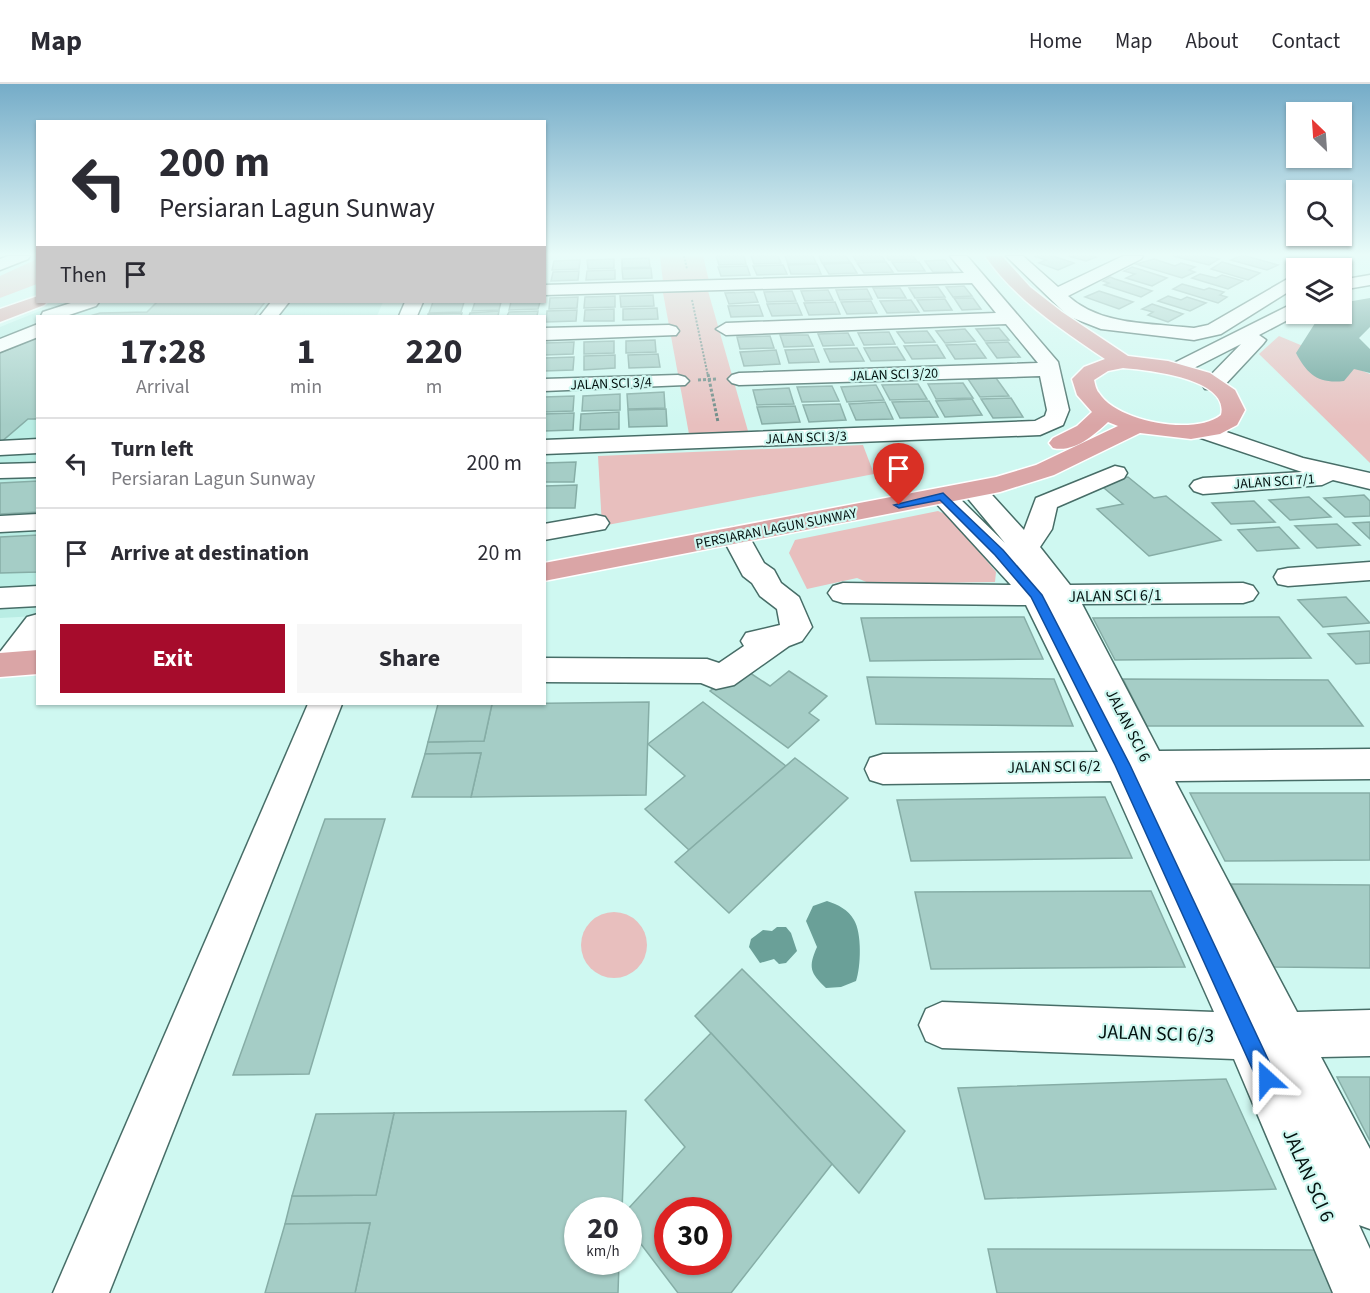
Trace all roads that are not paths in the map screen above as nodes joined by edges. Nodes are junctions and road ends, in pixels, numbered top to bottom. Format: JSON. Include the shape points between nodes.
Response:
{"nodes":[{"id":1,"x":27,"y":312,"type":"edge"},
{"id":2,"x":1005,"y":312,"type":"edge"},
{"id":3,"x":1037,"y":312,"type":"edge"},
{"id":4,"x":1051,"y":312,"type":"edge"},
{"id":5,"x":1076,"y":312,"type":"edge"},
{"id":6,"x":1240,"y":312,"type":"edge"},
{"id":7,"x":1286,"y":314,"type":"edge"},
{"id":8,"x":1010,"y":318,"type":"junction"},
{"id":9,"x":1278,"y":318,"type":"junction"},
{"id":10,"x":726,"y":328,"type":"road end"},
{"id":11,"x":36,"y":331,"type":"edge"},
{"id":12,"x":669,"y":331,"type":"road end"},
{"id":13,"x":546,"y":334,"type":"edge"},
{"id":14,"x":0,"y":336,"type":"edge"},
{"id":15,"x":0,"y":346,"type":"edge"},
{"id":16,"x":1216,"y":350,"type":"junction"},
{"id":17,"x":1238,"y":357,"type":"junction"},
{"id":18,"x":1113,"y":363,"type":"junction"},
{"id":19,"x":1049,"y":369,"type":"junction"},
{"id":20,"x":1177,"y":369,"type":"junction"},
{"id":21,"x":739,"y":379,"type":"road end"},
{"id":22,"x":678,"y":381,"type":"road end"},
{"id":23,"x":1213,"y":384,"type":"junction"},
{"id":24,"x":546,"y":385,"type":"edge"},
{"id":25,"x":1106,"y":412,"type":"junction"},
{"id":26,"x":1230,"y":420,"type":"junction"},
{"id":27,"x":1138,"y":425,"type":"junction"},
{"id":28,"x":1203,"y":431,"type":"junction"},
{"id":29,"x":36,"y":446,"type":"edge"},
{"id":30,"x":546,"y":447,"type":"edge"},
{"id":31,"x":0,"y":448,"type":"edge"},
{"id":32,"x":36,"y":470,"type":"edge"},
{"id":33,"x":0,"y":471,"type":"edge"},
{"id":34,"x":1115,"y":473,"type":"dead end"},
{"id":35,"x":1360,"y":477,"type":"edge"},
{"id":36,"x":1203,"y":486,"type":"dead end"},
{"id":37,"x":958,"y":493,"type":"junction"},
{"id":38,"x":36,"y":522,"type":"edge"},
{"id":39,"x":596,"y":523,"type":"dead end"},
{"id":40,"x":0,"y":524,"type":"edge"},
{"id":41,"x":546,"y":532,"type":"edge"},
{"id":42,"x":741,"y":534,"type":"junction"},
{"id":43,"x":1012,"y":550,"type":"junction"},
{"id":44,"x":546,"y":555,"type":"edge"},
{"id":45,"x":546,"y":572,"type":"edge"},
{"id":46,"x":1370,"y":572,"type":"edge"},
{"id":47,"x":1288,"y":577,"type":"dead end"},
{"id":48,"x":843,"y":593,"type":"dead end"},
{"id":49,"x":1243,"y":593,"type":"dead end"},
{"id":50,"x":1049,"y":595,"type":"junction"},
{"id":51,"x":36,"y":596,"type":"edge"},
{"id":52,"x":0,"y":598,"type":"edge"},
{"id":53,"x":546,"y":670,"type":"edge"},
{"id":54,"x":325,"y":705,"type":"edge"},
{"id":55,"x":1370,"y":764,"type":"edge"},
{"id":56,"x":1136,"y":765,"type":"junction"},
{"id":57,"x":883,"y":769,"type":"dead end"},
{"id":58,"x":942,"y":1025,"type":"dead end"},
{"id":59,"x":1370,"y":1033,"type":"edge"},
{"id":60,"x":1267,"y":1036,"type":"junction"},
{"id":61,"x":1370,"y":1203,"type":"edge"},
{"id":62,"x":83,"y":1290,"type":"edge"},
{"id":63,"x":1361,"y":1293,"type":"edge"}],
"edges":[{"from":1,"to":14,"type":"street"},
{"from":2,"to":8,"type":"street"},
{"from":3,"to":18,"type":"main road"},
{"from":4,"to":18,"type":"main road"},
{"from":5,"to":6,"type":"street","via":[[1101,323],[1206,333]]},
{"from":7,"to":9,"type":"street"},
{"from":8,"to":10,"type":"street"},
{"from":8,"to":19,"type":"street","via":[[1048,362]]},
{"from":9,"to":16,"type":"street"},
{"from":9,"to":17,"type":"street"},
{"from":11,"to":15,"type":"street"},
{"from":12,"to":13,"type":"street"},
{"from":16,"to":17,"type":"street"},
{"from":16,"to":20,"type":"street"},
{"from":17,"to":23,"type":"street"},
{"from":18,"to":20,"type":"main road"},
{"from":18,"to":25,"type":"main road","via":[[1090,370],[1083,379],[1083,389],[1090,401]]},
{"from":19,"to":21,"type":"street","name":"JALAN SCI 3/20"},
{"from":19,"to":30,"type":"street","name":"JALAN SCI 3/3","via":[[1058,410],[1054,420],[1040,428]]},
{"from":20,"to":23,"type":"main road"},
{"from":22,"to":24,"type":"street","name":"JALAN SCI 3/4"},
{"from":23,"to":26,"type":"main road","via":[[1232,403],[1234,412]]},
{"from":25,"to":27,"type":"main road"},
{"from":25,"to":44,"type":"main road","name":"PERSIARAN LAGUN SUNWAY","via":[[1085,431],[1010,465]]},
{"from":26,"to":28,"type":"main road"},
{"from":26,"to":35,"type":"street"},
{"from":27,"to":28,"type":"main road"},
{"from":27,"to":37,"type":"main road","name":"PERSIARAN LAGUN SUNWAY","via":[[1045,470]]},
{"from":28,"to":35,"type":"street","via":[[1295,463]]},
{"from":29,"to":31,"type":"street"},
{"from":32,"to":33,"type":"street"},
{"from":34,"to":43,"type":"street","via":[[1045,503],[1037,535]]},
{"from":35,"to":36,"type":"street","name":"JALAN SCI 7/1"},
{"from":37,"to":42,"type":"main road","name":"PERSIARAN LAGUN SUNWAY"},
{"from":37,"to":43,"type":"street","name":"JALAN SCI 6"},
{"from":38,"to":40,"type":"street"},
{"from":39,"to":41,"type":"street"},
{"from":42,"to":45,"type":"main road","name":"PERSIARAN LAGUN SUNWAY"},
{"from":42,"to":53,"type":"street","via":[[753,569],[782,594],[796,617],[797,627],[791,633],[769,631],[729,675],[716,677],[707,671]]},
{"from":43,"to":50,"type":"street","name":"JALAN SCI 6"},
{"from":46,"to":47,"type":"street"},
{"from":48,"to":50,"type":"street","name":"JALAN SCI 6/1"},
{"from":49,"to":50,"type":"street","name":"JALAN SCI 6/1"},
{"from":50,"to":56,"type":"street","name":"JALAN SCI 6"},
{"from":51,"to":52,"type":"street"},
{"from":54,"to":62,"type":"street"},
{"from":55,"to":56,"type":"street","name":"JALAN SCI 6/2"},
{"from":56,"to":57,"type":"street","name":"JALAN SCI 6/2"},
{"from":56,"to":60,"type":"street","name":"JALAN SCI 6"},
{"from":58,"to":60,"type":"street","name":"JALAN SCI 6/3"},
{"from":59,"to":60,"type":"street","name":"JALAN SCI 6/3"},
{"from":60,"to":61,"type":"street","name":"JALAN SCI 6"},
{"from":60,"to":63,"type":"street","name":"JALAN SCI 6"}]}
